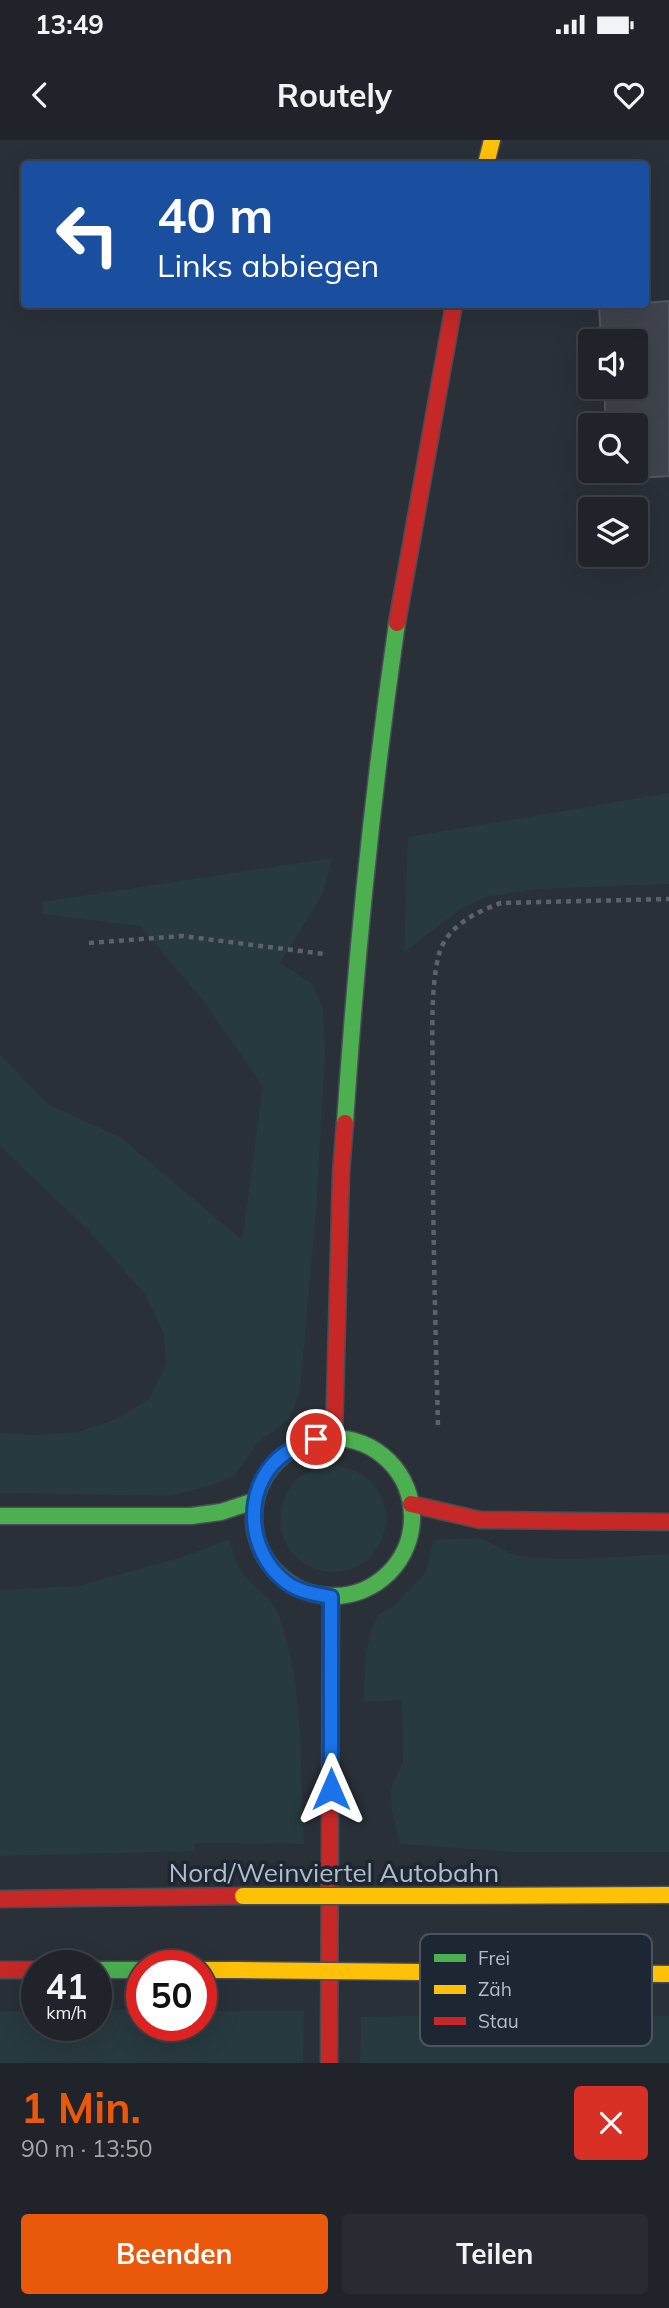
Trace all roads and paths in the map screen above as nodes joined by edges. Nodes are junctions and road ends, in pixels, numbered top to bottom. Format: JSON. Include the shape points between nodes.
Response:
{"nodes":[{"id":1,"x":492,"y":140,"type":"edge"},
{"id":2,"x":487,"y":161,"type":"edge"},
{"id":3,"x":453,"y":308,"type":"edge"},
{"id":4,"x":669,"y":899,"type":"edge"},
{"id":5,"x":89,"y":943,"type":"dead end"},
{"id":6,"x":356,"y":961,"type":"junction"},
{"id":7,"x":438,"y":1425,"type":"dead end"},
{"id":8,"x":334,"y":1437,"type":"junction"},
{"id":9,"x":254,"y":1501,"type":"junction"},
{"id":10,"x":411,"y":1504,"type":"junction"},
{"id":11,"x":0,"y":1516,"type":"edge"},
{"id":12,"x":669,"y":1522,"type":"edge"},
{"id":13,"x":331,"y":1597,"type":"junction"},
{"id":14,"x":669,"y":1895,"type":"edge"},
{"id":15,"x":0,"y":1899,"type":"edge"},
{"id":16,"x":0,"y":1970,"type":"edge"},
{"id":17,"x":21,"y":1970,"type":"edge"},
{"id":18,"x":217,"y":1970,"type":"edge"},
{"id":19,"x":420,"y":1972,"type":"edge"},
{"id":20,"x":329,"y":2063,"type":"edge"}],
"edges":[{"from":1,"to":2,"type":"main road"},
{"from":3,"to":6,"type":"main road","via":[[398,613]]},
{"from":4,"to":7,"type":"path","via":[[501,903],[457,926],[441,949],[433,1031]]},
{"from":5,"to":6,"type":"path","via":[[182,936]]},
{"from":6,"to":8,"type":"main road","via":[[341,1173]]},
{"from":8,"to":9,"type":"main road","via":[[296,1446],[277,1460],[262,1479]]},
{"from":8,"to":10,"type":"main road","via":[[358,1441],[394,1465]]},
{"from":9,"to":11,"type":"main road","via":[[191,1516]]},
{"from":9,"to":13,"type":"main road","via":[[253,1524],[270,1567],[287,1583]]},
{"from":10,"to":12,"type":"main road","via":[[480,1520]]},
{"from":10,"to":13,"type":"main road","via":[[412,1528],[393,1570],[375,1585]]},
{"from":13,"to":20,"type":"main road"},
{"from":14,"to":15,"type":"main road","name":"Nord/Weinviertel Autobahn","bridge":true},
{"from":16,"to":17,"type":"main road"},
{"from":18,"to":19,"type":"main road","bridge":true}]}
